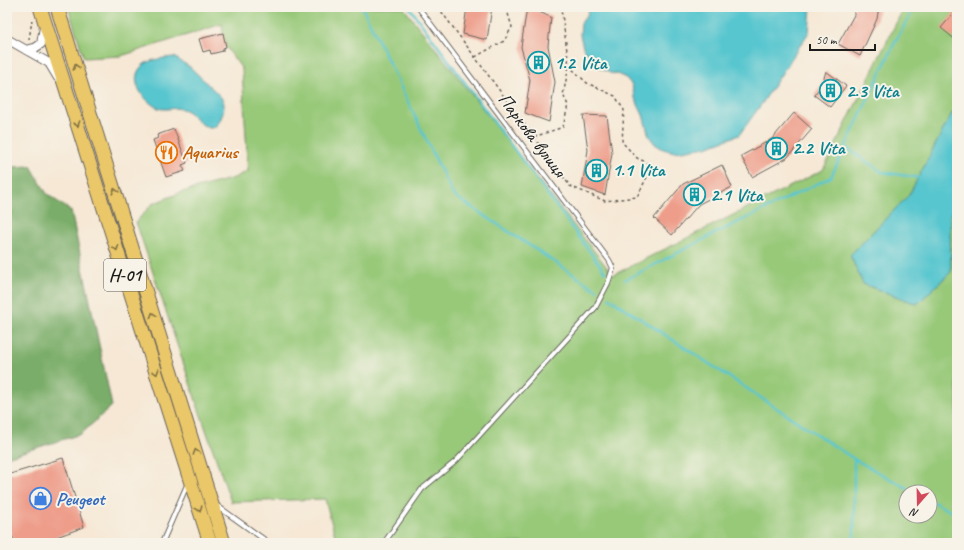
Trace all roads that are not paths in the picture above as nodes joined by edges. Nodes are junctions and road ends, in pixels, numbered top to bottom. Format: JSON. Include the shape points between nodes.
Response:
{"nodes":[{"id":1,"x":40,"y":7,"type":"edge"},
{"id":2,"x":57,"y":7,"type":"edge"},
{"id":3,"x":418,"y":7,"type":"edge"},
{"id":4,"x":38,"y":20,"type":"junction"},
{"id":5,"x":7,"y":39,"type":"edge"},
{"id":6,"x":25,"y":50,"type":"junction"},
{"id":7,"x":69,"y":102,"type":"junction"},
{"id":8,"x":190,"y":479,"type":"junction"},
{"id":9,"x":211,"y":502,"type":"junction"},
{"id":10,"x":162,"y":543,"type":"edge"},
{"id":11,"x":210,"y":543,"type":"edge"},
{"id":12,"x":224,"y":543,"type":"edge"},
{"id":13,"x":269,"y":543,"type":"edge"},
{"id":14,"x":384,"y":543,"type":"edge"}],
"edges":[{"from":1,"to":4,"type":"main road","number":"Н-01"},
{"from":9,"to":2,"type":"main road","number":"Н-01","one_way":true},
{"from":3,"to":14,"type":"lane","name":"Паркова вулиця","via":[[613,268],[595,308],[456,461],[422,489]]},
{"from":4,"to":6,"type":"street","via":[[44,29],[41,44]]},
{"from":4,"to":7,"type":"main road","number":"Н-01"},
{"from":5,"to":6,"type":"street"},
{"from":6,"to":7,"type":"street","via":[[49,63]]},
{"from":7,"to":8,"type":"main road","number":"Н-01","one_way":true},
{"from":8,"to":10,"type":"lane"},
{"from":8,"to":11,"type":"main road","number":"Н-01","one_way":true},
{"from":9,"to":12,"type":"main road","number":"Н-01"},
{"from":9,"to":13,"type":"lane"}]}
